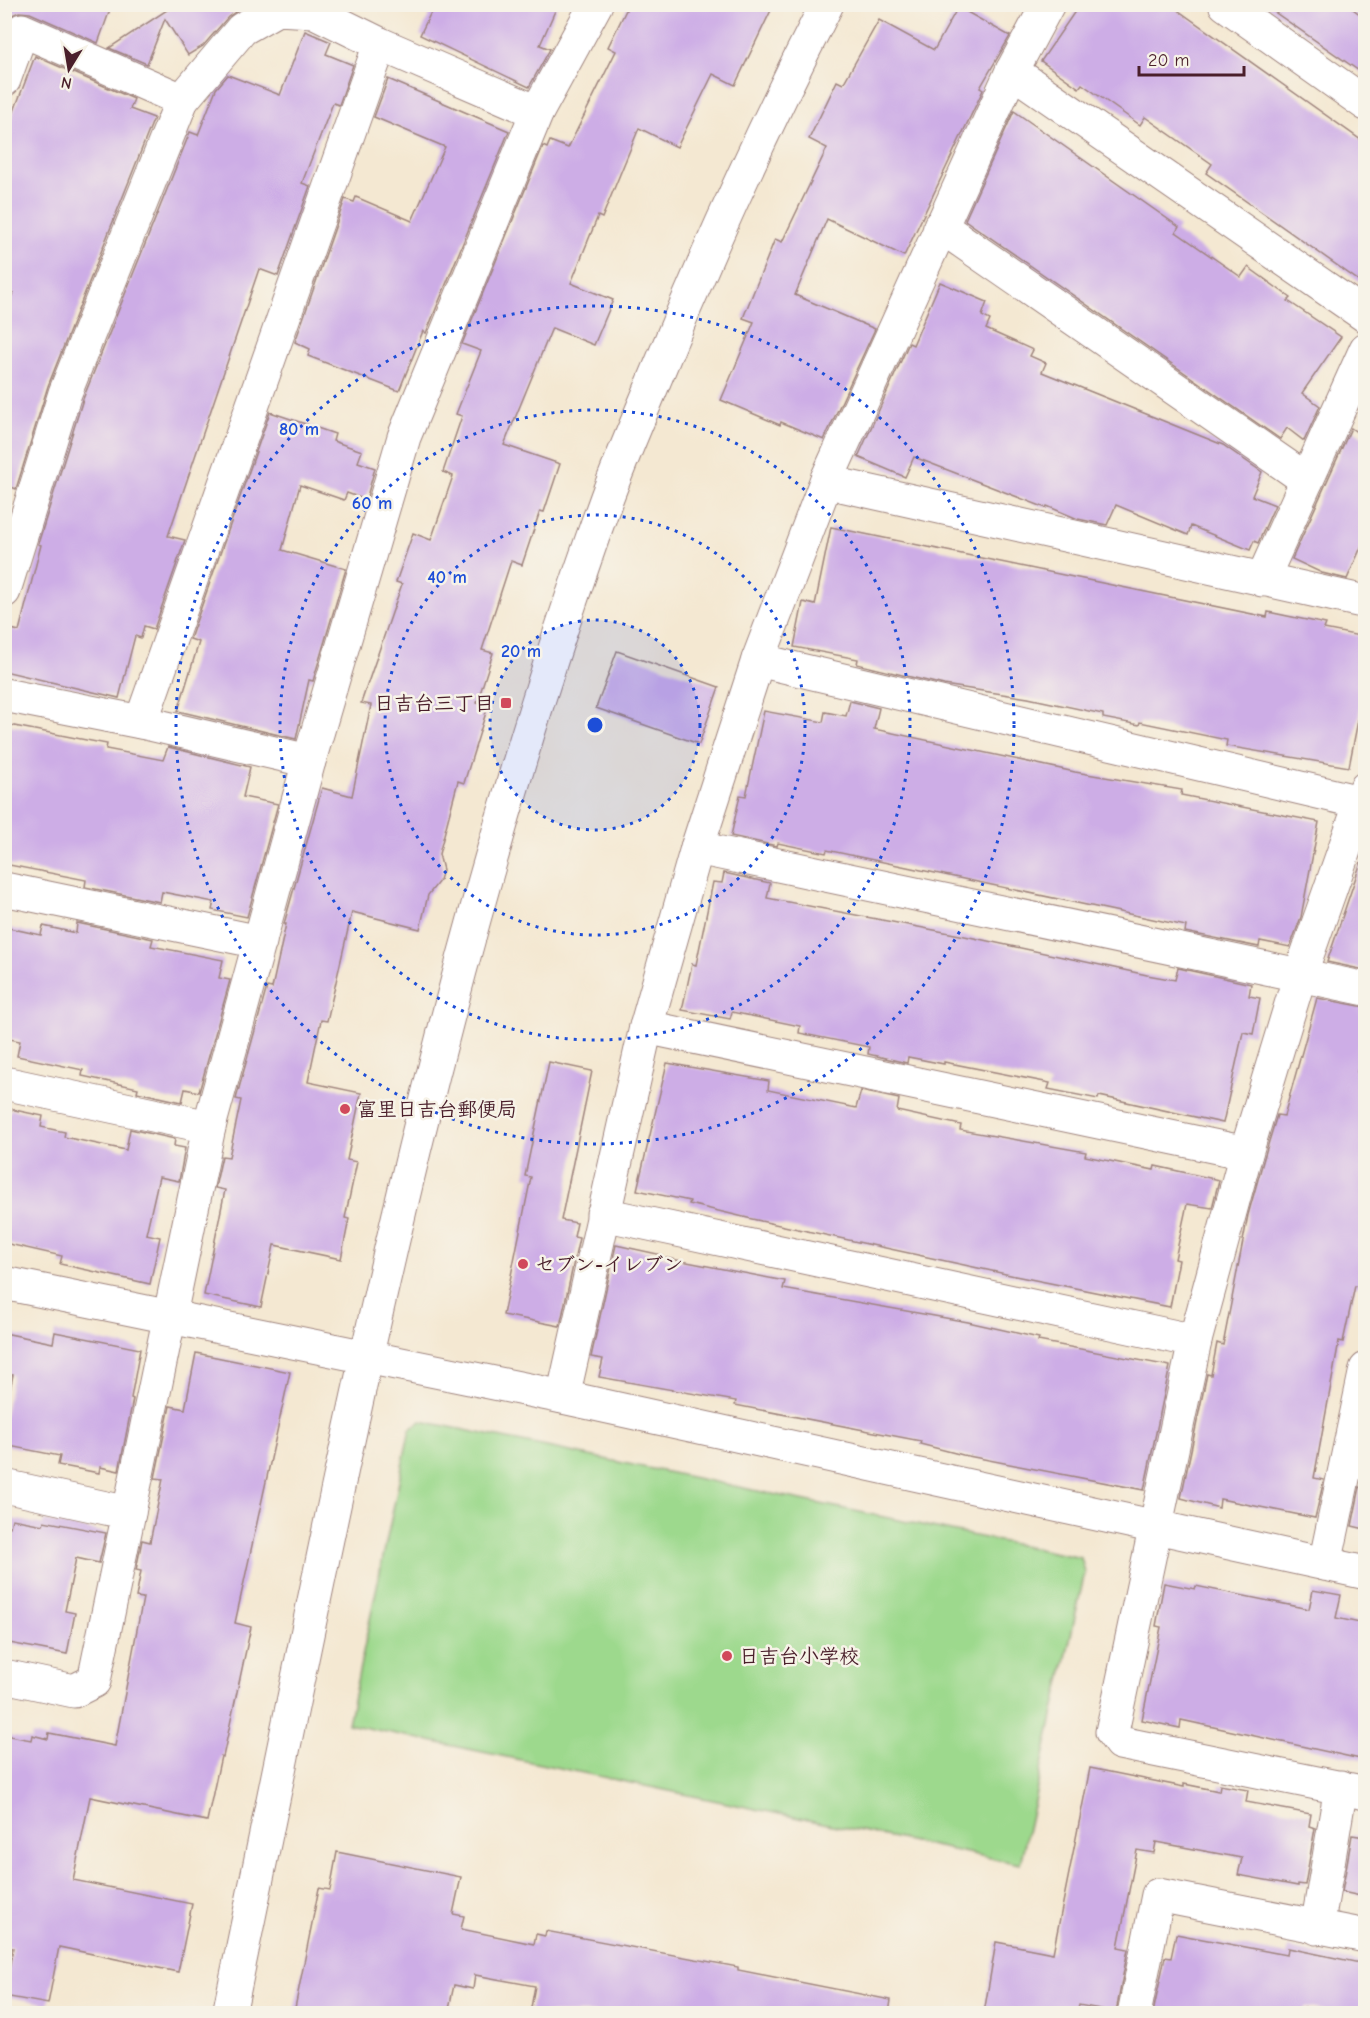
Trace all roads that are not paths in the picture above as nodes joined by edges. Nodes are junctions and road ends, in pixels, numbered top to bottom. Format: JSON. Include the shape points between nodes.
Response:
{"nodes":[{"id":1,"x":596,"y":4,"type":"edge"},
{"id":2,"x":827,"y":4,"type":"edge"},
{"id":3,"x":1048,"y":4,"type":"edge"},
{"id":4,"x":1225,"y":4,"type":"edge"},
{"id":5,"x":380,"y":44,"type":"junction"},
{"id":6,"x":1012,"y":71,"type":"junction"},
{"id":7,"x":4,"y":80,"type":"edge"},
{"id":8,"x":182,"y":100,"type":"junction"},
{"id":9,"x":1365,"y":104,"type":"edge"},
{"id":10,"x":537,"y":112,"type":"junction"},
{"id":11,"x":940,"y":226,"type":"junction"},
{"id":12,"x":1365,"y":316,"type":"edge"},
{"id":13,"x":1365,"y":349,"type":"edge"},
{"id":14,"x":827,"y":479,"type":"junction"},
{"id":15,"x":1307,"y":480,"type":"junction"},
{"id":16,"x":1262,"y":580,"type":"junction"},
{"id":17,"x":4,"y":591,"type":"edge"},
{"id":18,"x":1365,"y":602,"type":"edge"},
{"id":19,"x":758,"y":660,"type":"junction"},
{"id":20,"x":4,"y":695,"type":"edge"},
{"id":21,"x":141,"y":722,"type":"junction"},
{"id":22,"x":309,"y":761,"type":"junction"},
{"id":23,"x":1363,"y":795,"type":"edge"},
{"id":24,"x":697,"y":848,"type":"junction"},
{"id":25,"x":4,"y":889,"type":"edge"},
{"id":26,"x":260,"y":942,"type":"junction"},
{"id":27,"x":1300,"y":975,"type":"junction"},
{"id":28,"x":1365,"y":989,"type":"edge"},
{"id":29,"x":646,"y":1027,"type":"junction"},
{"id":30,"x":4,"y":1083,"type":"edge"},
{"id":31,"x":209,"y":1127,"type":"junction"},
{"id":32,"x":1246,"y":1153,"type":"junction"},
{"id":33,"x":603,"y":1214,"type":"junction"},
{"id":34,"x":4,"y":1283,"type":"edge"},
{"id":35,"x":170,"y":1317,"type":"junction"},
{"id":36,"x":1195,"y":1341,"type":"junction"},
{"id":37,"x":366,"y":1357,"type":"junction"},
{"id":38,"x":1365,"y":1374,"type":"edge"},
{"id":39,"x":563,"y":1398,"type":"junction"},
{"id":40,"x":4,"y":1486,"type":"edge"},
{"id":41,"x":129,"y":1513,"type":"junction"},
{"id":42,"x":1156,"y":1529,"type":"junction"},
{"id":43,"x":1325,"y":1564,"type":"junction"},
{"id":44,"x":1365,"y":1573,"type":"edge"},
{"id":45,"x":4,"y":1676,"type":"edge"},
{"id":46,"x":1353,"y":1790,"type":"edge"},
{"id":47,"x":1317,"y":1928,"type":"junction"},
{"id":48,"x":1365,"y":1936,"type":"edge"},
{"id":49,"x":229,"y":2013,"type":"edge"},
{"id":50,"x":1134,"y":2013,"type":"edge"}],
"edges":[{"from":1,"to":10,"type":"street"},
{"from":2,"to":37,"type":"street","via":[[699,271],[604,505],[528,730],[460,969]]},
{"from":3,"to":6,"type":"street"},
{"from":4,"to":9,"type":"street"},
{"from":5,"to":8,"type":"street","via":[[313,11],[277,9],[242,29]]},
{"from":5,"to":10,"type":"street"},
{"from":5,"to":21,"type":"street"},
{"from":6,"to":11,"type":"street"},
{"from":6,"to":12,"type":"street"},
{"from":7,"to":8,"type":"street","via":[[22,30]]},
{"from":8,"to":17,"type":"street","via":[[65,393]]},
{"from":10,"to":22,"type":"street","via":[[404,437]]},
{"from":11,"to":14,"type":"street"},
{"from":11,"to":15,"type":"street"},
{"from":13,"to":15,"type":"street"},
{"from":14,"to":16,"type":"street"},
{"from":14,"to":19,"type":"street"},
{"from":15,"to":16,"type":"street"},
{"from":16,"to":18,"type":"street"},
{"from":19,"to":23,"type":"street"},
{"from":19,"to":24,"type":"street"},
{"from":20,"to":21,"type":"street"},
{"from":21,"to":22,"type":"street"},
{"from":22,"to":26,"type":"street"},
{"from":23,"to":27,"type":"street"},
{"from":24,"to":27,"type":"street"},
{"from":24,"to":29,"type":"street"},
{"from":25,"to":26,"type":"street"},
{"from":26,"to":31,"type":"street"},
{"from":27,"to":28,"type":"street"},
{"from":27,"to":32,"type":"street"},
{"from":29,"to":32,"type":"street"},
{"from":29,"to":33,"type":"street"},
{"from":30,"to":31,"type":"street"},
{"from":31,"to":35,"type":"street"},
{"from":32,"to":36,"type":"street"},
{"from":33,"to":36,"type":"street"},
{"from":33,"to":39,"type":"street"},
{"from":34,"to":35,"type":"street"},
{"from":35,"to":37,"type":"street"},
{"from":35,"to":41,"type":"street"},
{"from":36,"to":42,"type":"street"},
{"from":37,"to":39,"type":"street"},
{"from":37,"to":49,"type":"street"},
{"from":38,"to":43,"type":"street"},
{"from":39,"to":42,"type":"street"},
{"from":40,"to":41,"type":"street"},
{"from":41,"to":45,"type":"street","via":[[94,1681],[74,1690]]},
{"from":42,"to":43,"type":"street"},
{"from":42,"to":46,"type":"street","via":[[1112,1732],[1120,1743]]},
{"from":43,"to":44,"type":"street"},
{"from":46,"to":47,"type":"street"},
{"from":47,"to":48,"type":"street"},
{"from":47,"to":50,"type":"street","via":[[1158,1895]]}]}
